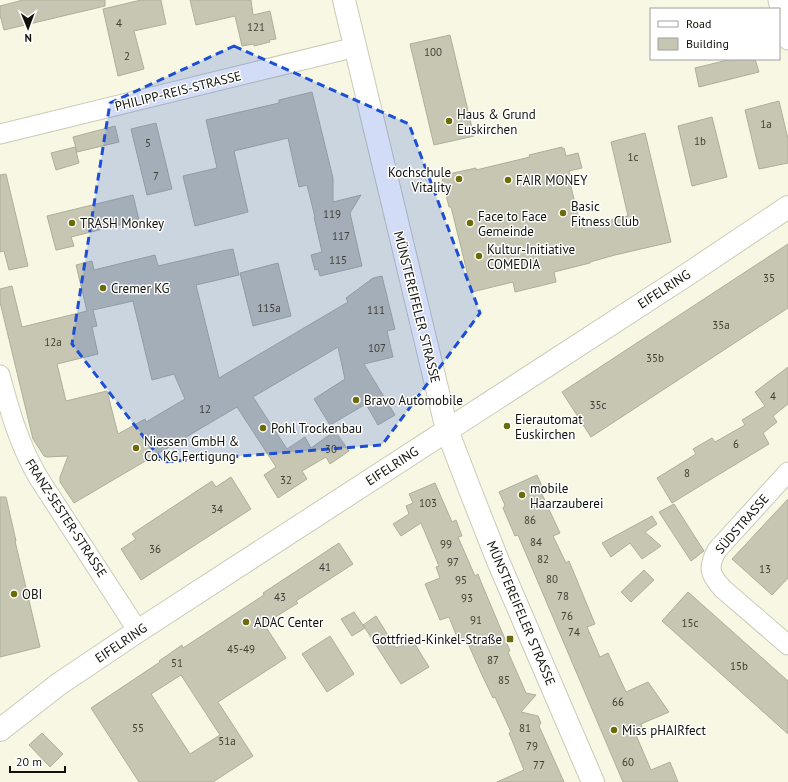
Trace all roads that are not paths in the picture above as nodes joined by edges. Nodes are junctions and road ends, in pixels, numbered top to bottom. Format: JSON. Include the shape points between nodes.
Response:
{"nodes":[{"id":1,"x":344,"y":0,"type":"edge"},
{"id":2,"x":778,"y":0,"type":"edge"},
{"id":3,"x":788,"y":40,"type":"edge"},
{"id":4,"x":356,"y":47,"type":"junction"},
{"id":5,"x":0,"y":134,"type":"edge"},
{"id":6,"x":788,"y":207,"type":"edge"},
{"id":7,"x":0,"y":375,"type":"edge"},
{"id":8,"x":447,"y":430,"type":"junction"},
{"id":9,"x":788,"y":472,"type":"edge"},
{"id":10,"x":138,"y":631,"type":"junction"},
{"id":11,"x":788,"y":645,"type":"edge"},
{"id":12,"x":0,"y":730,"type":"edge"},
{"id":13,"x":593,"y":782,"type":"edge"}],
"edges":[{"from":1,"to":4,"type":"main road","name":"MÜNSTEREIFELER STRASSE"},
{"from":2,"to":3,"type":"street"},
{"from":4,"to":5,"type":"street","name":"PHILIPP-REIS-STRASSE"},
{"from":4,"to":8,"type":"main road","name":"MÜNSTEREIFELER STRASSE"},
{"from":6,"to":8,"type":"main road","name":"EIFELRING"},
{"from":7,"to":10,"type":"street","name":"FRANZ-SESTER-STRASSE","via":[[15,430],[28,460]]},
{"from":8,"to":10,"type":"main road","name":"EIFELRING"},
{"from":8,"to":13,"type":"main road","name":"MÜNSTEREIFELER STRASSE","via":[[495,554]]},
{"from":9,"to":11,"type":"street","name":"SÜDSTRASSE","via":[[717,550],[710,567],[723,589]]},
{"from":10,"to":12,"type":"main road","name":"EIFELRING","via":[[48,693]]}]}
